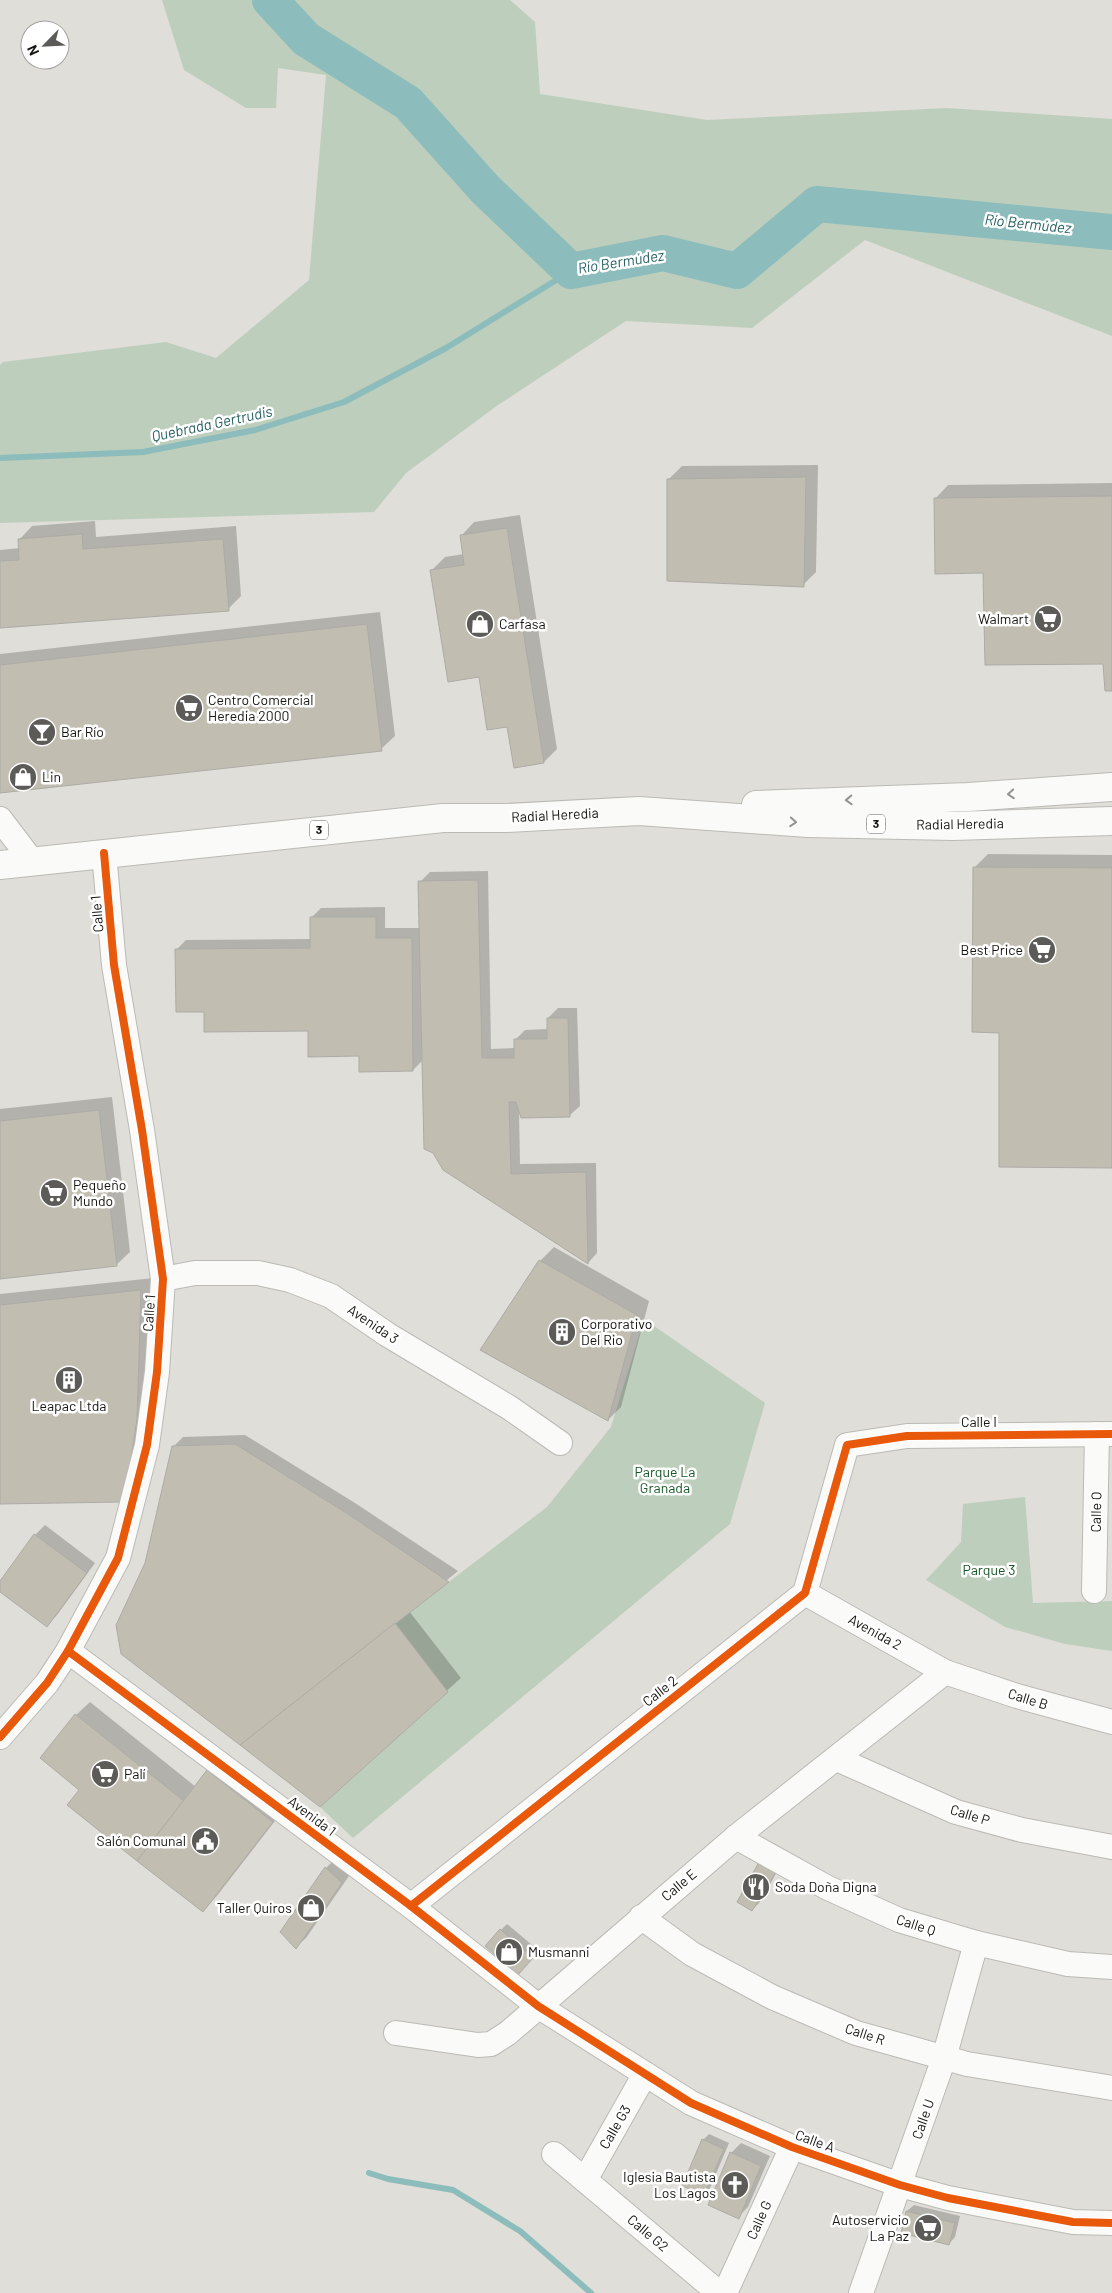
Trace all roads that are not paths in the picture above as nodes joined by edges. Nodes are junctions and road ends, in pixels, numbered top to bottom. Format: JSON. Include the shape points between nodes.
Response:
{"nodes":[{"id":1,"x":1112,"y":787,"type":"edge"},
{"id":2,"x":1112,"y":802,"type":"edge"},
{"id":3,"x":639,"y":812,"type":"junction"},
{"id":4,"x":0,"y":819,"type":"edge"},
{"id":5,"x":1112,"y":821,"type":"edge"},
{"id":6,"x":953,"y":826,"type":"junction"},
{"id":7,"x":104,"y":853,"type":"junction"},
{"id":8,"x":10,"y":861,"type":"edge"},
{"id":9,"x":164,"y":1279,"type":"junction"},
{"id":10,"x":1104,"y":1434,"type":"edge"},
{"id":11,"x":560,"y":1443,"type":"dead end"},
{"id":12,"x":1094,"y":1591,"type":"dead end"},
{"id":13,"x":805,"y":1592,"type":"junction"},
{"id":14,"x":68,"y":1651,"type":"junction"},
{"id":15,"x":945,"y":1672,"type":"junction"},
{"id":16,"x":1112,"y":1722,"type":"edge"},
{"id":17,"x":0,"y":1737,"type":"edge"},
{"id":18,"x":837,"y":1759,"type":"junction"},
{"id":19,"x":736,"y":1837,"type":"junction"},
{"id":20,"x":1112,"y":1847,"type":"edge"},
{"id":21,"x":411,"y":1906,"type":"junction"},
{"id":22,"x":641,"y":1917,"type":"junction"},
{"id":23,"x":976,"y":1943,"type":"junction"},
{"id":24,"x":1112,"y":1967,"type":"edge"},
{"id":25,"x":538,"y":2006,"type":"junction"},
{"id":26,"x":396,"y":2033,"type":"dead end"},
{"id":27,"x":944,"y":2058,"type":"junction"},
{"id":28,"x":646,"y":2074,"type":"junction"},
{"id":29,"x":1112,"y":2088,"type":"edge"},
{"id":30,"x":792,"y":2147,"type":"junction"},
{"id":31,"x":554,"y":2154,"type":"dead end"},
{"id":32,"x":585,"y":2180,"type":"junction"},
{"id":33,"x":900,"y":2185,"type":"junction"},
{"id":34,"x":1112,"y":2223,"type":"edge"},
{"id":35,"x":720,"y":2293,"type":"edge"},
{"id":36,"x":726,"y":2293,"type":"edge"},
{"id":37,"x":861,"y":2293,"type":"edge"}],
"edges":[{"from":1,"to":3,"type":"main road","one_way":true},
{"from":2,"to":6,"type":"main road","via":[[1037,810]]},
{"from":3,"to":6,"type":"main road","name":"Radial Heredia","number":"3","one_way":true,"via":[[808,823]]},
{"from":3,"to":7,"type":"main road","name":"Radial Heredia","number":"3","via":[[443,818]]},
{"from":4,"to":8,"type":"street"},
{"from":5,"to":6,"type":"main road","name":"Radial Heredia","number":"3"},
{"from":7,"to":8,"type":"main road","name":"Radial Heredia","number":"3"},
{"from":7,"to":9,"type":"street","name":"Calle 1","via":[[114,966]]},
{"from":9,"to":11,"type":"street","name":"Avenida 3","via":[[195,1273],[258,1272],[331,1296]]},
{"from":9,"to":14,"type":"street","name":"Calle 1","via":[[158,1372],[147,1445],[118,1558]]},
{"from":10,"to":12,"type":"street","name":"Calle O"},
{"from":10,"to":13,"type":"street","name":"Calle I","via":[[907,1436],[847,1445]]},
{"from":13,"to":15,"type":"street","name":"Avenida 2"},
{"from":13,"to":21,"type":"street","name":"Calle 2"},
{"from":14,"to":17,"type":"street","name":"Calle 1","via":[[47,1684]]},
{"from":14,"to":21,"type":"street","name":"Avenida 1"},
{"from":15,"to":16,"type":"street","name":"Calle B"},
{"from":15,"to":18,"type":"street","name":"Calle E"},
{"from":18,"to":19,"type":"street","name":"Calle E"},
{"from":18,"to":20,"type":"street","name":"Calle P","via":[[956,1812],[1022,1830]]},
{"from":19,"to":22,"type":"street","name":"Calle E"},
{"from":19,"to":23,"type":"street","name":"Calle Q","via":[[828,1888],[899,1920]]},
{"from":21,"to":25,"type":"street","name":"Avenida 1"},
{"from":22,"to":25,"type":"street","name":"Calle E"},
{"from":22,"to":27,"type":"street","name":"Calle R","via":[[692,1954],[772,1997],[856,2033]]},
{"from":23,"to":24,"type":"street","name":"Calle Q","via":[[1068,1964]]},
{"from":23,"to":27,"type":"street","name":"Calle U"},
{"from":25,"to":26,"type":"street","name":"Calle E","via":[[491,2044]]},
{"from":25,"to":28,"type":"street","name":"Calle A"},
{"from":27,"to":29,"type":"street","name":"Calle R"},
{"from":27,"to":33,"type":"street","name":"Calle U"},
{"from":28,"to":30,"type":"street","name":"Calle A","via":[[691,2103]]},
{"from":28,"to":32,"type":"street","name":"Calle G3"},
{"from":30,"to":33,"type":"street","name":"Calle A"},
{"from":30,"to":36,"type":"street","name":"Calle G"},
{"from":31,"to":32,"type":"street","name":"Calle G2"},
{"from":32,"to":35,"type":"street","name":"Calle G2"},
{"from":33,"to":34,"type":"street","name":"Calle A","via":[[948,2198],[1073,2222]]},
{"from":33,"to":37,"type":"street","name":"Calle U"}]}
